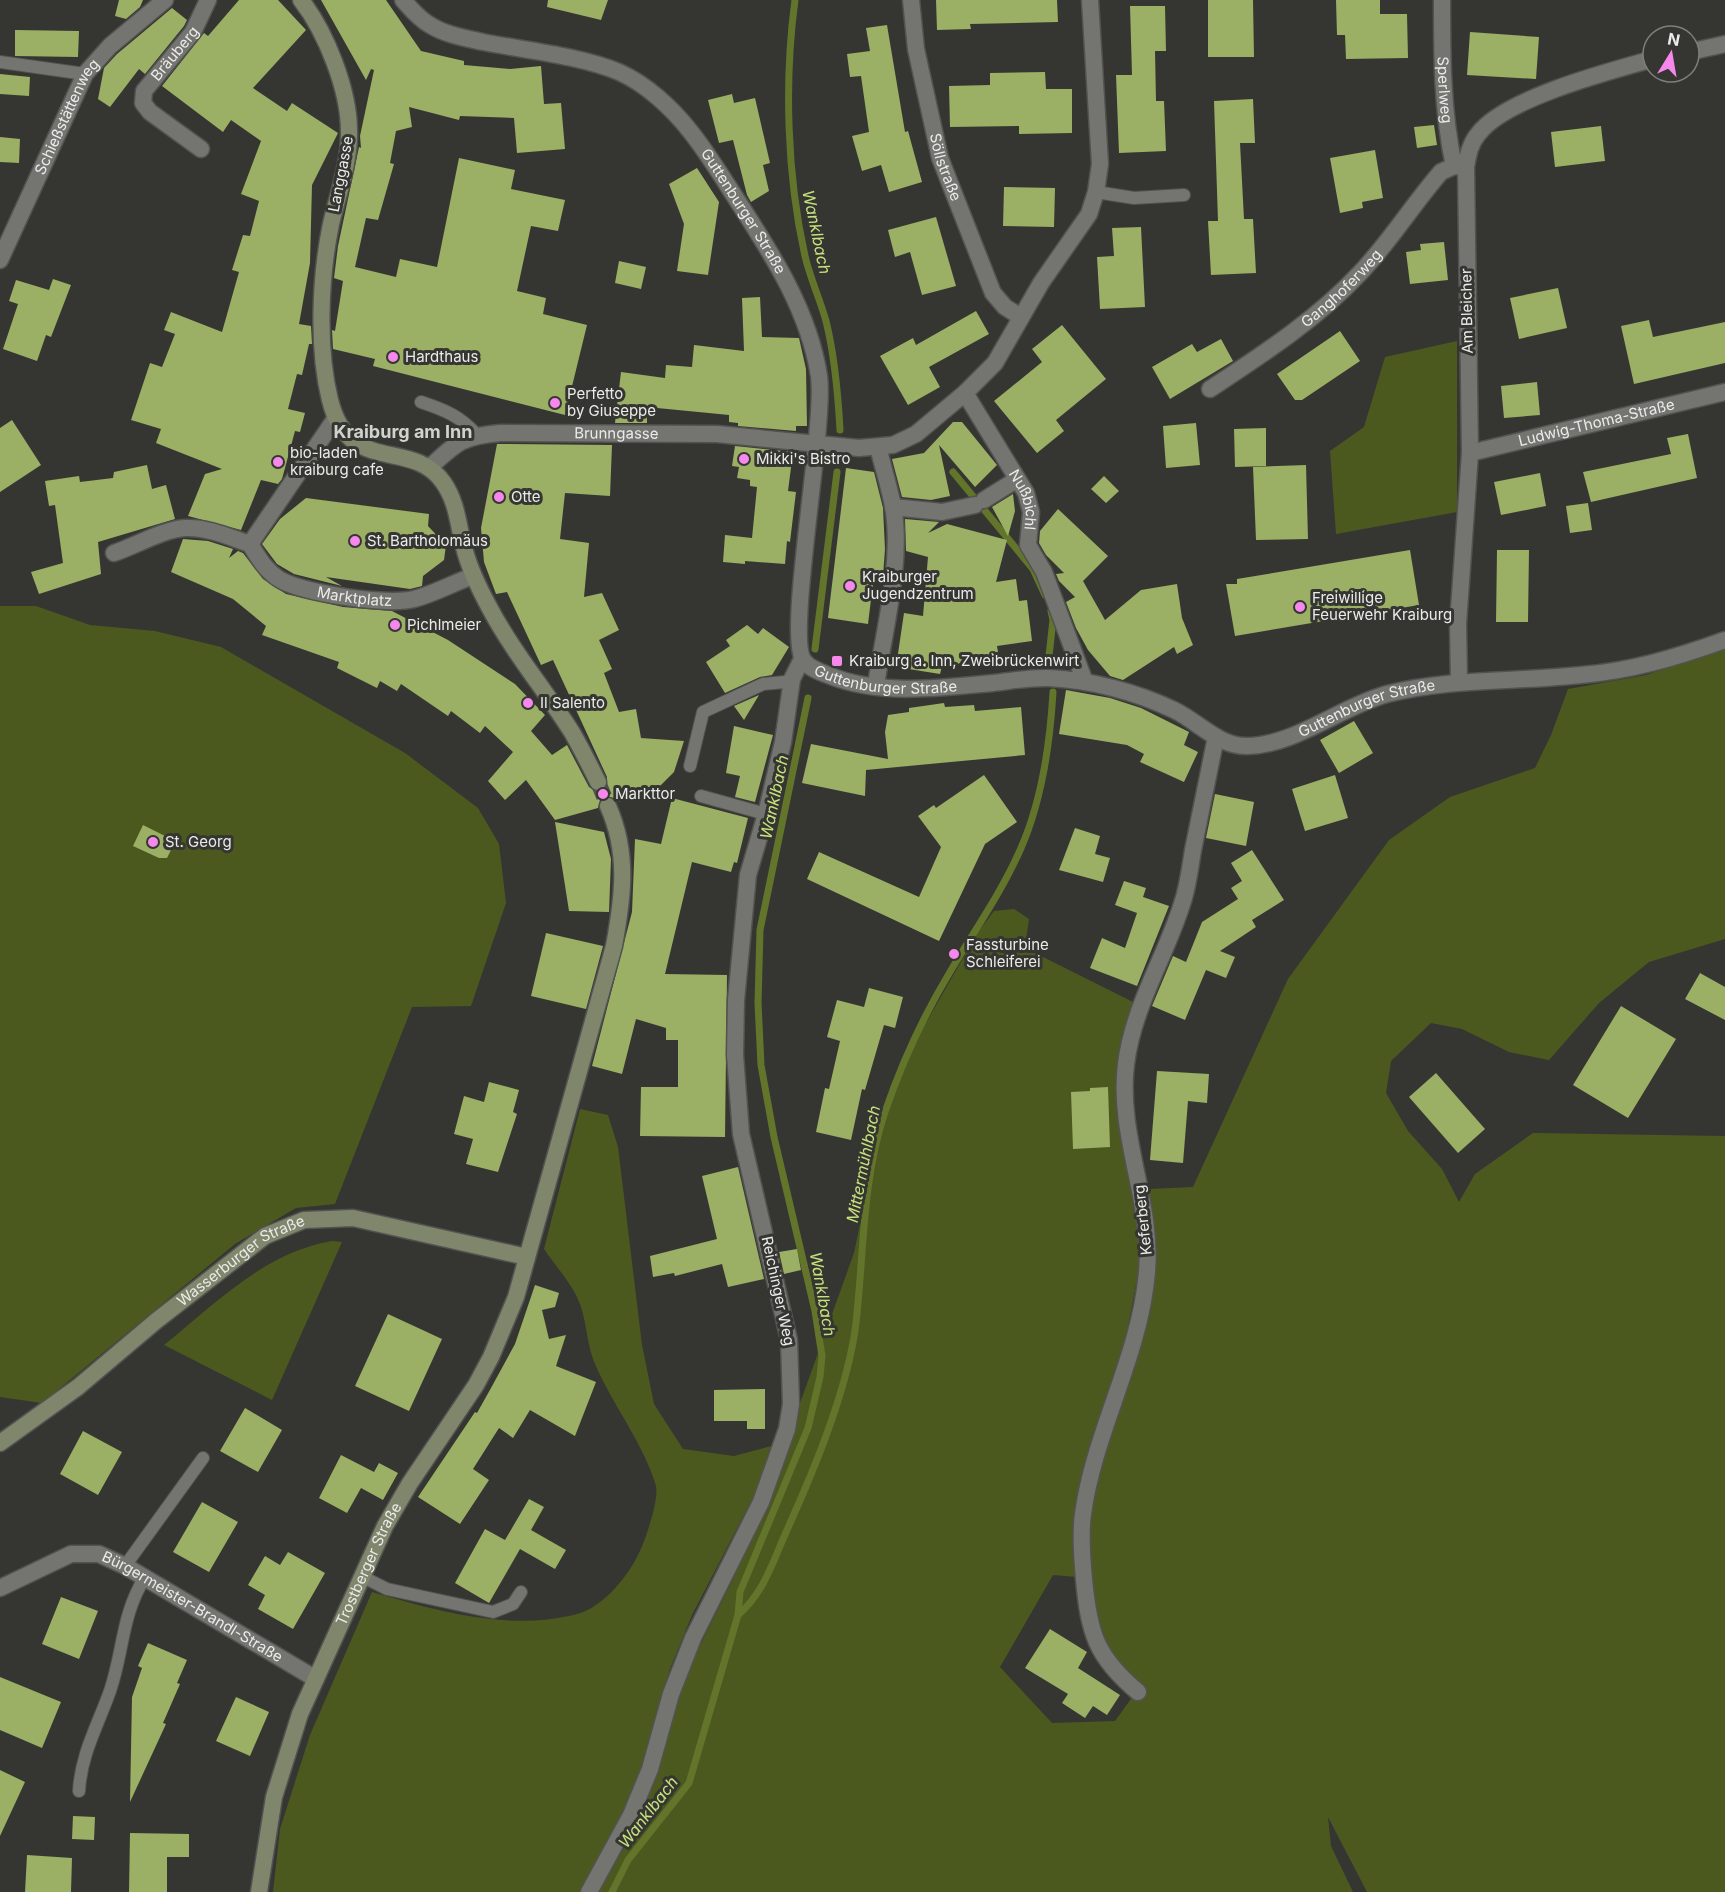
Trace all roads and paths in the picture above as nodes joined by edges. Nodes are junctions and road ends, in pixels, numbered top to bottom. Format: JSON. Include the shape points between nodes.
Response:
{"nodes":[{"id":1,"x":165,"y":0,"type":"edge"},
{"id":2,"x":208,"y":0,"type":"edge"},
{"id":3,"x":302,"y":0,"type":"edge"},
{"id":4,"x":403,"y":0,"type":"edge"},
{"id":5,"x":911,"y":0,"type":"edge"},
{"id":6,"x":1090,"y":0,"type":"edge"},
{"id":7,"x":1442,"y":0,"type":"edge"},
{"id":8,"x":1725,"y":44,"type":"edge"},
{"id":9,"x":1701,"y":49,"type":"edge"},
{"id":10,"x":0,"y":62,"type":"edge"},
{"id":11,"x":1641,"y":62,"type":"edge"},
{"id":12,"x":86,"y":74,"type":"junction"},
{"id":13,"x":201,"y":149,"type":"dead end"},
{"id":14,"x":1460,"y":167,"type":"junction"},
{"id":15,"x":1096,"y":192,"type":"junction"},
{"id":16,"x":1184,"y":195,"type":"dead end"},
{"id":17,"x":0,"y":260,"type":"edge"},
{"id":18,"x":1021,"y":317,"type":"junction"},
{"id":19,"x":1210,"y":389,"type":"dead end"},
{"id":20,"x":1725,"y":392,"type":"edge"},
{"id":21,"x":965,"y":393,"type":"junction"},
{"id":22,"x":422,"y":402,"type":"dead end"},
{"id":23,"x":335,"y":419,"type":"junction"},
{"id":24,"x":477,"y":435,"type":"junction"},
{"id":25,"x":816,"y":444,"type":"junction"},
{"id":26,"x":878,"y":447,"type":"junction"},
{"id":27,"x":1470,"y":453,"type":"junction"},
{"id":28,"x":429,"y":468,"type":"junction"},
{"id":29,"x":1016,"y":480,"type":"junction"},
{"id":30,"x":893,"y":507,"type":"junction"},
{"id":31,"x":250,"y":544,"type":"junction"},
{"id":32,"x":114,"y":553,"type":"dead end"},
{"id":33,"x":473,"y":576,"type":"junction"},
{"id":34,"x":1725,"y":640,"type":"edge"},
{"id":35,"x":802,"y":659,"type":"junction"},
{"id":36,"x":792,"y":679,"type":"junction"},
{"id":37,"x":1085,"y":682,"type":"junction"},
{"id":38,"x":1459,"y":682,"type":"junction"},
{"id":39,"x":876,"y":686,"type":"junction"},
{"id":40,"x":1216,"y":737,"type":"junction"},
{"id":41,"x":690,"y":766,"type":"dead end"},
{"id":42,"x":598,"y":782,"type":"tunnel mouth"},
{"id":43,"x":701,"y":796,"type":"dead end"},
{"id":44,"x":608,"y":806,"type":"tunnel mouth"},
{"id":45,"x":766,"y":814,"type":"junction"},
{"id":46,"x":527,"y":1257,"type":"junction"},
{"id":47,"x":0,"y":1443,"type":"edge"},
{"id":48,"x":203,"y":1458,"type":"dead end"},
{"id":49,"x":125,"y":1566,"type":"junction"},
{"id":50,"x":145,"y":1577,"type":"junction"},
{"id":51,"x":363,"y":1577,"type":"junction"},
{"id":52,"x":0,"y":1588,"type":"edge"},
{"id":53,"x":521,"y":1592,"type":"dead end"},
{"id":54,"x":316,"y":1679,"type":"junction"},
{"id":55,"x":1138,"y":1692,"type":"dead end"},
{"id":56,"x":79,"y":1791,"type":"dead end"},
{"id":57,"x":259,"y":1892,"type":"edge"},
{"id":58,"x":589,"y":1892,"type":"edge"}],
"edges":[{"from":1,"to":12,"type":"street","name":"Schießstättenweg","via":[[110,46]]},
{"from":2,"to":13,"type":"street","name":"Bräuberg","via":[[193,32],[144,91],[143,103]]},
{"from":3,"to":23,"type":"main road","name":"Langgasse","via":[[330,52],[350,132],[324,273],[322,357]]},
{"from":4,"to":25,"type":"street","name":"Guttenburger Straße","via":[[417,16],[442,32],[598,65],[625,75],[662,102],[688,128],[761,236],[808,329],[819,380]]},
{"from":5,"to":18,"type":"street","name":"Söllstraße","via":[[916,49],[940,158],[989,286],[1005,307]]},
{"from":6,"to":15,"type":"street","via":[[1100,164]]},
{"from":7,"to":14,"type":"street","name":"Sperlweg","via":[[1446,132]]},
{"from":8,"to":9,"type":"street"},
{"from":10,"to":12,"type":"lane"},
{"from":11,"to":14,"type":"street","name":"Am Bleicher","via":[[1593,75],[1533,99],[1491,122],[1479,133]]},
{"from":12,"to":17,"type":"street","name":"Schießstättenweg"},
{"from":14,"to":19,"type":"street","name":"Ganghoferweg","via":[[1441,172],[1361,272],[1331,301],[1298,330]]},
{"from":14,"to":27,"type":"street","name":"Am Bleicher"},
{"from":15,"to":16,"type":"lane","via":[[1134,198]]},
{"from":15,"to":18,"type":"street","via":[[1089,214]]},
{"from":18,"to":21,"type":"street","via":[[995,363]]},
{"from":20,"to":27,"type":"street","name":"Ludwig-Thoma-Straße"},
{"from":21,"to":26,"type":"street","name":"Brunngasse","via":[[916,434]]},
{"from":21,"to":29,"type":"street","name":"Nußbichl"},
{"from":22,"to":24,"type":"lane","via":[[450,411]]},
{"from":23,"to":28,"type":"main road","via":[[345,434],[373,452]]},
{"from":23,"to":31,"type":"street"},
{"from":24,"to":25,"type":"street","name":"Brunngasse","via":[[717,434]]},
{"from":24,"to":28,"type":"street","name":"Brunngasse","via":[[456,442]]},
{"from":25,"to":26,"type":"street","name":"Brunngasse"},
{"from":25,"to":35,"type":"street","name":"Guttenburger Straße","via":[[801,591],[798,647]]},
{"from":26,"to":30,"type":"street"},
{"from":27,"to":38,"type":"street","name":"Am Bleicher","via":[[1458,624]]},
{"from":28,"to":33,"type":"main road","via":[[451,495]]},
{"from":29,"to":30,"type":"street","via":[[980,503],[942,512]]},
{"from":29,"to":37,"type":"street","name":"Nußbichl","via":[[1030,504],[1028,545],[1048,582]]},
{"from":30,"to":39,"type":"street","via":[[895,561]]},
{"from":31,"to":32,"type":"street","via":[[208,530],[185,528]]},
{"from":31,"to":33,"type":"street","name":"Marktplatz","via":[[260,562],[278,579],[329,594],[411,600]]},
{"from":33,"to":42,"type":"main road","via":[[510,641],[574,736]]},
{"from":34,"to":38,"type":"street","name":"Guttenburger Straße","via":[[1625,670]]},
{"from":35,"to":36,"type":"street","name":"Reichinger Weg"},
{"from":35,"to":39,"type":"street","name":"Guttenburger Straße","via":[[823,674]]},
{"from":36,"to":41,"type":"lane","via":[[763,684],[703,712]]},
{"from":36,"to":45,"type":"street","name":"Reichinger Weg","via":[[783,742]]},
{"from":37,"to":39,"type":"street","name":"Guttenburger Straße","via":[[1045,677],[931,689]]},
{"from":37,"to":40,"type":"street","name":"Guttenburger Straße","via":[[1153,700]]},
{"from":38,"to":40,"type":"street","name":"Guttenburger Straße","via":[[1385,695],[1270,742],[1239,745]]},
{"from":40,"to":55,"type":"street","name":"Keferberg","via":[[1182,903],[1131,1031],[1125,1065],[1124,1099],[1143,1200],[1148,1273],[1139,1319],[1090,1479],[1083,1516],[1085,1590],[1094,1637],[1106,1661]]},
{"from":43,"to":45,"type":"lane"},
{"from":44,"to":46,"type":"main road","name":"Trostberger Straße","via":[[623,849],[622,901],[614,946]]},
{"from":45,"to":58,"type":"street","name":"Reichinger Weg","via":[[748,875],[740,938],[735,1055],[741,1134],[789,1340],[791,1404],[787,1429],[761,1502],[693,1638],[632,1815]]},
{"from":46,"to":47,"type":"main road","name":"Wasserburger Straße","via":[[347,1217],[304,1220],[284,1226],[236,1257],[78,1387]]},
{"from":46,"to":51,"type":"main road","name":"Trostberger Straße","via":[[516,1297],[476,1385],[410,1483],[385,1526]]},
{"from":48,"to":49,"type":"lane"},
{"from":49,"to":50,"type":"street","name":"Bürgermeister-Brandl-Straße"},
{"from":49,"to":52,"type":"street","name":"Bürgermeister-Brandl-Straße","via":[[99,1554],[70,1554]]},
{"from":50,"to":54,"type":"street","name":"Bürgermeister-Brandl-Straße"},
{"from":50,"to":56,"type":"lane","via":[[131,1598],[111,1689],[80,1770]]},
{"from":51,"to":53,"type":"lane","via":[[387,1589],[485,1611],[505,1609]]},
{"from":51,"to":54,"type":"main road","name":"Trostberger Straße"},
{"from":54,"to":57,"type":"main road","name":"Trostberger Straße","via":[[300,1714],[274,1797]]}]}
